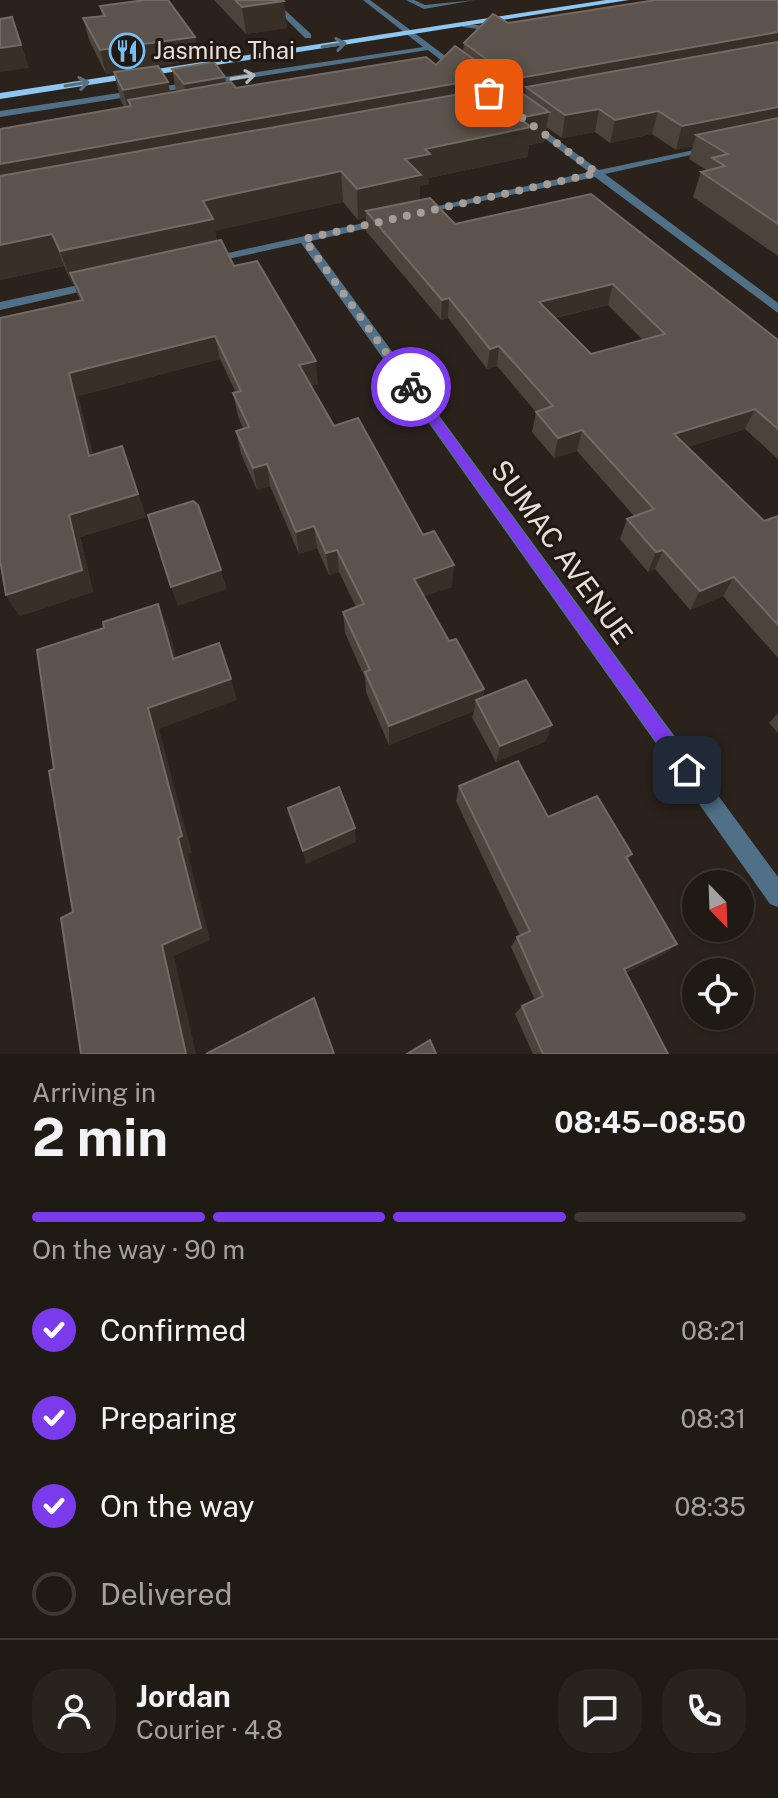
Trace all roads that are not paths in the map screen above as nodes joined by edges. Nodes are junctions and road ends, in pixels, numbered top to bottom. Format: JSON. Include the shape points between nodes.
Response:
{"nodes":[{"id":1,"x":270,"y":0,"type":"edge"},
{"id":2,"x":366,"y":0,"type":"edge"},
{"id":3,"x":409,"y":0,"type":"edge"},
{"id":4,"x":472,"y":0,"type":"edge"},
{"id":5,"x":546,"y":0,"type":"edge"},
{"id":6,"x":624,"y":0,"type":"edge"},
{"id":7,"x":396,"y":23,"type":"junction"},
{"id":8,"x":463,"y":25,"type":"junction"},
{"id":9,"x":352,"y":29,"type":"dead end"},
{"id":10,"x":512,"y":30,"type":"edge"},
{"id":11,"x":323,"y":33,"type":"dead end"},
{"id":12,"x":409,"y":33,"type":"junction"},
{"id":13,"x":308,"y":36,"type":"junction"},
{"id":14,"x":295,"y":37,"type":"dead end"},
{"id":15,"x":429,"y":48,"type":"junction"},
{"id":16,"x":204,"y":64,"type":"junction"},
{"id":17,"x":475,"y":82,"type":"edge"},
{"id":18,"x":197,"y":84,"type":"junction"},
{"id":19,"x":168,"y":88,"type":"junction"},
{"id":20,"x":0,"y":96,"type":"edge"},
{"id":21,"x":176,"y":102,"type":"edge"},
{"id":22,"x":0,"y":114,"type":"edge"},
{"id":23,"x":522,"y":117,"type":"edge"},
{"id":24,"x":718,"y":147,"type":"edge"},
{"id":25,"x":597,"y":173,"type":"junction"},
{"id":26,"x":412,"y":215,"type":"edge"},
{"id":27,"x":397,"y":218,"type":"edge"},
{"id":28,"x":304,"y":239,"type":"junction"},
{"id":29,"x":198,"y":263,"type":"edge"},
{"id":30,"x":106,"y":283,"type":"edge"},
{"id":31,"x":0,"y":306,"type":"edge"},
{"id":32,"x":778,"y":309,"type":"edge"},
{"id":33,"x":778,"y":896,"type":"edge"}],
"edges":[{"from":1,"to":13,"type":"street"},
{"from":2,"to":7,"type":"street"},
{"from":3,"to":4,"type":"street","via":[[424,7]]},
{"from":5,"to":7,"type":"highway"},
{"from":6,"to":8,"type":"highway"},
{"from":7,"to":9,"type":"highway"},
{"from":7,"to":12,"type":"street"},
{"from":8,"to":10,"type":"street"},
{"from":8,"to":12,"type":"highway"},
{"from":11,"to":13,"type":"highway"},
{"from":12,"to":15,"type":"street"},
{"from":16,"to":12,"type":"highway","one_way":true},
{"from":13,"to":14,"type":"highway"},
{"from":15,"to":17,"type":"street"},
{"from":18,"to":15,"type":"street","one_way":true},
{"from":16,"to":18,"type":"street"},
{"from":20,"to":16,"type":"highway","one_way":true},
{"from":18,"to":19,"type":"street"},
{"from":19,"to":21,"type":"street"},
{"from":19,"to":22,"type":"street"},
{"from":23,"to":25,"type":"street"},
{"from":24,"to":25,"type":"street"},
{"from":25,"to":26,"type":"street"},
{"from":25,"to":32,"type":"street"},
{"from":27,"to":28,"type":"street"},
{"from":28,"to":29,"type":"street"},
{"from":28,"to":33,"type":"street","name":"SUMAC AVENUE"},
{"from":30,"to":31,"type":"street"}]}
